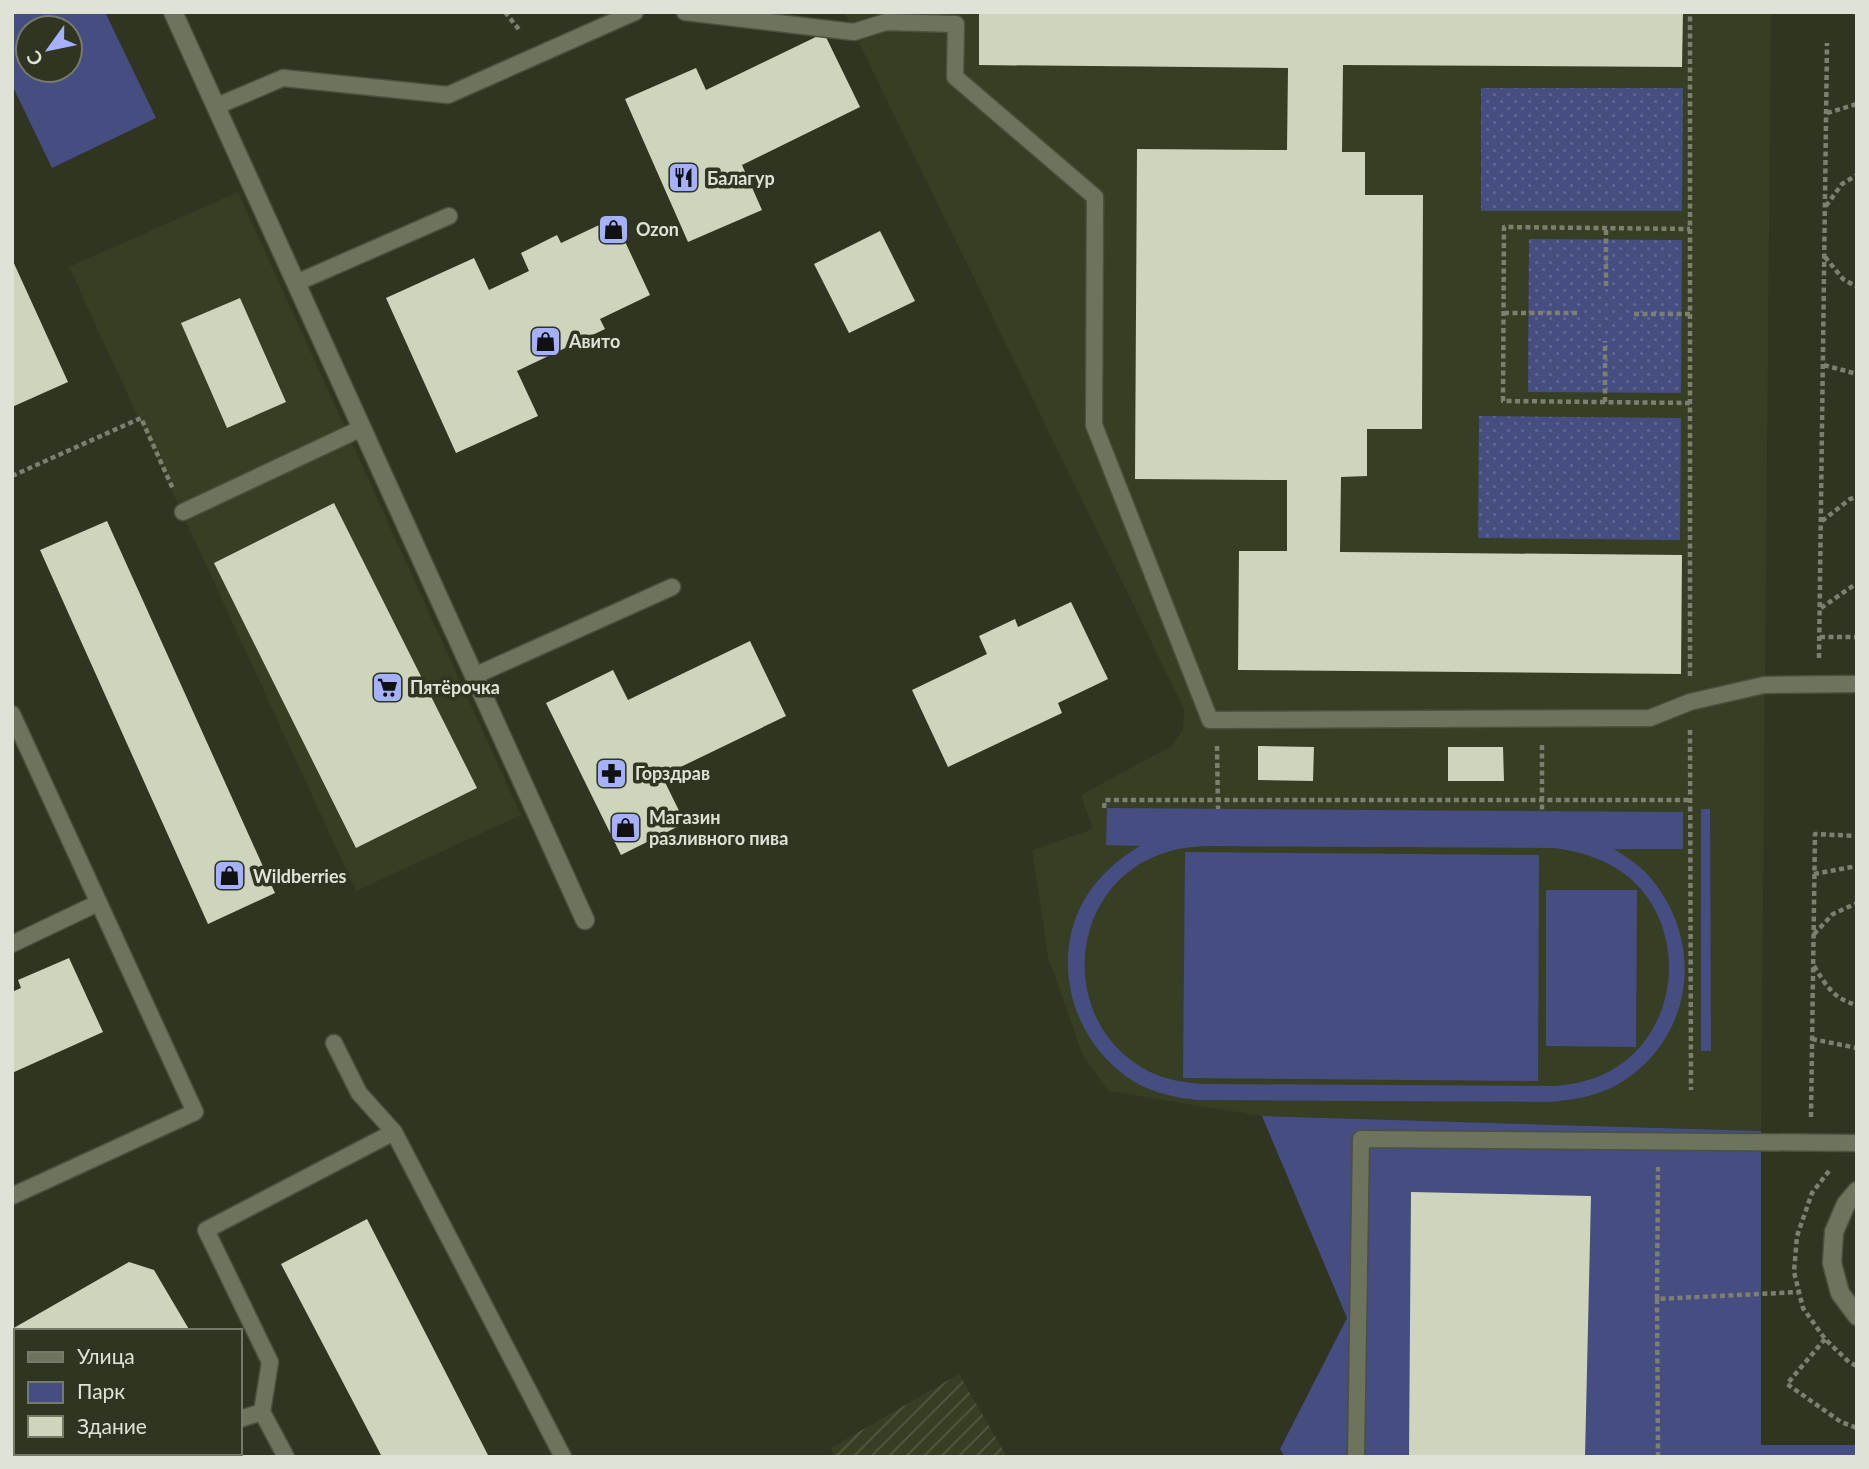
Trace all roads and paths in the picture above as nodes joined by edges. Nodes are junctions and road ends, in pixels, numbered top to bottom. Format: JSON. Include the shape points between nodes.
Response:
{"nodes":[{"id":1,"x":173,"y":12,"type":"edge"},
{"id":2,"x":635,"y":12,"type":"edge"},
{"id":3,"x":685,"y":12,"type":"edge"},
{"id":4,"x":1690,"y":12,"type":"edge"},
{"id":5,"x":1827,"y":43,"type":"dead end"},
{"id":6,"x":1857,"y":104,"type":"edge"},
{"id":7,"x":217,"y":106,"type":"junction"},
{"id":8,"x":1827,"y":113,"type":"junction"},
{"id":9,"x":1857,"y":175,"type":"edge"},
{"id":10,"x":1826,"y":207,"type":"junction"},
{"id":11,"x":449,"y":216,"type":"dead end"},
{"id":12,"x":1606,"y":228,"type":"junction"},
{"id":13,"x":1690,"y":229,"type":"junction"},
{"id":14,"x":1825,"y":257,"type":"junction"},
{"id":15,"x":296,"y":283,"type":"junction"},
{"id":16,"x":1606,"y":286,"type":"dead end"},
{"id":17,"x":1857,"y":287,"type":"edge"},
{"id":18,"x":1504,"y":313,"type":"junction"},
{"id":19,"x":1578,"y":313,"type":"dead end"},
{"id":20,"x":1633,"y":314,"type":"dead end"},
{"id":21,"x":1690,"y":314,"type":"junction"},
{"id":22,"x":1605,"y":341,"type":"dead end"},
{"id":23,"x":1824,"y":365,"type":"junction"},
{"id":24,"x":1857,"y":374,"type":"edge"},
{"id":25,"x":1605,"y":402,"type":"junction"},
{"id":26,"x":1690,"y":403,"type":"junction"},
{"id":27,"x":362,"y":428,"type":"junction"},
{"id":28,"x":12,"y":476,"type":"edge"},
{"id":29,"x":1857,"y":497,"type":"edge"},
{"id":30,"x":183,"y":512,"type":"joint"},
{"id":31,"x":1822,"y":522,"type":"junction"},
{"id":32,"x":1857,"y":583,"type":"edge"},
{"id":33,"x":672,"y":587,"type":"dead end"},
{"id":34,"x":1820,"y":608,"type":"junction"},
{"id":35,"x":1857,"y":638,"type":"edge"},
{"id":36,"x":474,"y":676,"type":"junction"},
{"id":37,"x":1857,"y":684,"type":"edge"},
{"id":38,"x":1690,"y":702,"type":"junction"},
{"id":39,"x":12,"y":714,"type":"edge"},
{"id":40,"x":1541,"y":718,"type":"junction"},
{"id":41,"x":1217,"y":719,"type":"junction"},
{"id":42,"x":1218,"y":800,"type":"junction"},
{"id":43,"x":1542,"y":800,"type":"junction"},
{"id":44,"x":1690,"y":800,"type":"junction"},
{"id":45,"x":1104,"y":808,"type":"dead end"},
{"id":46,"x":1217,"y":808,"type":"dead end"},
{"id":47,"x":1542,"y":810,"type":"dead end"},
{"id":48,"x":1857,"y":836,"type":"edge"},
{"id":49,"x":1857,"y":866,"type":"edge"},
{"id":50,"x":1815,"y":874,"type":"junction"},
{"id":51,"x":98,"y":903,"type":"junction"},
{"id":52,"x":1857,"y":903,"type":"edge"},
{"id":53,"x":585,"y":920,"type":"dead end"},
{"id":54,"x":1814,"y":934,"type":"junction"},
{"id":55,"x":12,"y":944,"type":"edge"},
{"id":56,"x":1813,"y":965,"type":"junction"},
{"id":57,"x":1857,"y":1005,"type":"edge"},
{"id":58,"x":1812,"y":1040,"type":"junction"},
{"id":59,"x":334,"y":1043,"type":"dead end"},
{"id":60,"x":1857,"y":1048,"type":"edge"},
{"id":61,"x":1691,"y":1090,"type":"dead end"},
{"id":62,"x":394,"y":1132,"type":"junction"},
{"id":63,"x":1811,"y":1142,"type":"junction"},
{"id":64,"x":1857,"y":1143,"type":"edge"},
{"id":65,"x":1658,"y":1157,"type":"dead end"},
{"id":66,"x":1857,"y":1191,"type":"edge"},
{"id":67,"x":12,"y":1196,"type":"edge"},
{"id":68,"x":1799,"y":1292,"type":"dead end"},
{"id":69,"x":1657,"y":1299,"type":"junction"},
{"id":70,"x":1857,"y":1316,"type":"edge"},
{"id":71,"x":1825,"y":1339,"type":"dead end"},
{"id":72,"x":261,"y":1412,"type":"junction"},
{"id":73,"x":242,"y":1418,"type":"edge"},
{"id":74,"x":1857,"y":1428,"type":"edge"},
{"id":75,"x":286,"y":1457,"type":"edge"},
{"id":76,"x":563,"y":1457,"type":"edge"},
{"id":77,"x":1356,"y":1457,"type":"edge"},
{"id":78,"x":1658,"y":1457,"type":"edge"}],
"edges":[{"from":1,"to":7,"type":"street"},
{"from":2,"to":7,"type":"lane","via":[[448,95],[283,78]]},
{"from":3,"to":41,"type":"lane","via":[[854,32],[886,22],[956,24],[955,77],[1095,197],[1094,425],[1210,720]]},
{"from":4,"to":13,"type":"path"},
{"from":5,"to":8,"type":"path"},
{"from":6,"to":8,"type":"path"},
{"from":7,"to":15,"type":"street"},
{"from":8,"to":10,"type":"path"},
{"from":9,"to":10,"type":"path","via":[[1842,184]]},
{"from":10,"to":14,"type":"path"},
{"from":11,"to":15,"type":"lane"},
{"from":12,"to":13,"type":"path"},
{"from":12,"to":16,"type":"path"},
{"from":12,"to":18,"type":"path","via":[[1504,228]]},
{"from":13,"to":21,"type":"path"},
{"from":14,"to":17,"type":"path","via":[[1843,279]]},
{"from":14,"to":23,"type":"path"},
{"from":15,"to":27,"type":"street"},
{"from":18,"to":19,"type":"path"},
{"from":18,"to":25,"type":"path","via":[[1503,401]]},
{"from":20,"to":21,"type":"path"},
{"from":21,"to":26,"type":"path"},
{"from":22,"to":25,"type":"path"},
{"from":23,"to":24,"type":"path"},
{"from":23,"to":31,"type":"path"},
{"from":25,"to":26,"type":"path"},
{"from":26,"to":38,"type":"path"},
{"from":27,"to":30,"type":"lane"},
{"from":27,"to":36,"type":"street"},
{"from":28,"to":30,"type":"path","via":[[141,418]]},
{"from":29,"to":31,"type":"path"},
{"from":31,"to":34,"type":"path"},
{"from":32,"to":34,"type":"path"},
{"from":33,"to":36,"type":"lane"},
{"from":34,"to":35,"type":"path","via":[[1819,637]]},
{"from":36,"to":53,"type":"street"},
{"from":37,"to":38,"type":"lane","via":[[1765,685]]},
{"from":38,"to":40,"type":"lane","via":[[1650,718]]},
{"from":38,"to":44,"type":"path"},
{"from":39,"to":51,"type":"lane"},
{"from":40,"to":41,"type":"lane"},
{"from":40,"to":43,"type":"path"},
{"from":41,"to":42,"type":"path"},
{"from":42,"to":43,"type":"path"},
{"from":42,"to":45,"type":"path","via":[[1105,800]]},
{"from":42,"to":46,"type":"path"},
{"from":43,"to":44,"type":"path"},
{"from":43,"to":47,"type":"path"},
{"from":44,"to":61,"type":"path"},
{"from":48,"to":50,"type":"path","via":[[1815,834]]},
{"from":49,"to":50,"type":"path"},
{"from":50,"to":54,"type":"path"},
{"from":51,"to":55,"type":"lane"},
{"from":51,"to":67,"type":"lane","via":[[195,1112]]},
{"from":52,"to":54,"type":"path","via":[[1833,914]]},
{"from":54,"to":56,"type":"path"},
{"from":56,"to":57,"type":"path","via":[[1829,990]]},
{"from":56,"to":58,"type":"path"},
{"from":58,"to":60,"type":"path"},
{"from":58,"to":63,"type":"path"},
{"from":59,"to":62,"type":"lane","via":[[359,1093]]},
{"from":62,"to":72,"type":"lane","via":[[206,1230],[270,1362]]},
{"from":62,"to":76,"type":"lane"},
{"from":63,"to":64,"type":"lane"},
{"from":63,"to":77,"type":"lane","via":[[1361,1139]]},
{"from":65,"to":69,"type":"path"},
{"from":66,"to":70,"type":"street","via":[[1834,1232],[1832,1263],[1840,1293]]},
{"from":68,"to":69,"type":"path"},
{"from":69,"to":78,"type":"path"},
{"from":71,"to":74,"type":"path","via":[[1787,1384]]},
{"from":72,"to":73,"type":"lane"},
{"from":72,"to":75,"type":"lane"}]}
